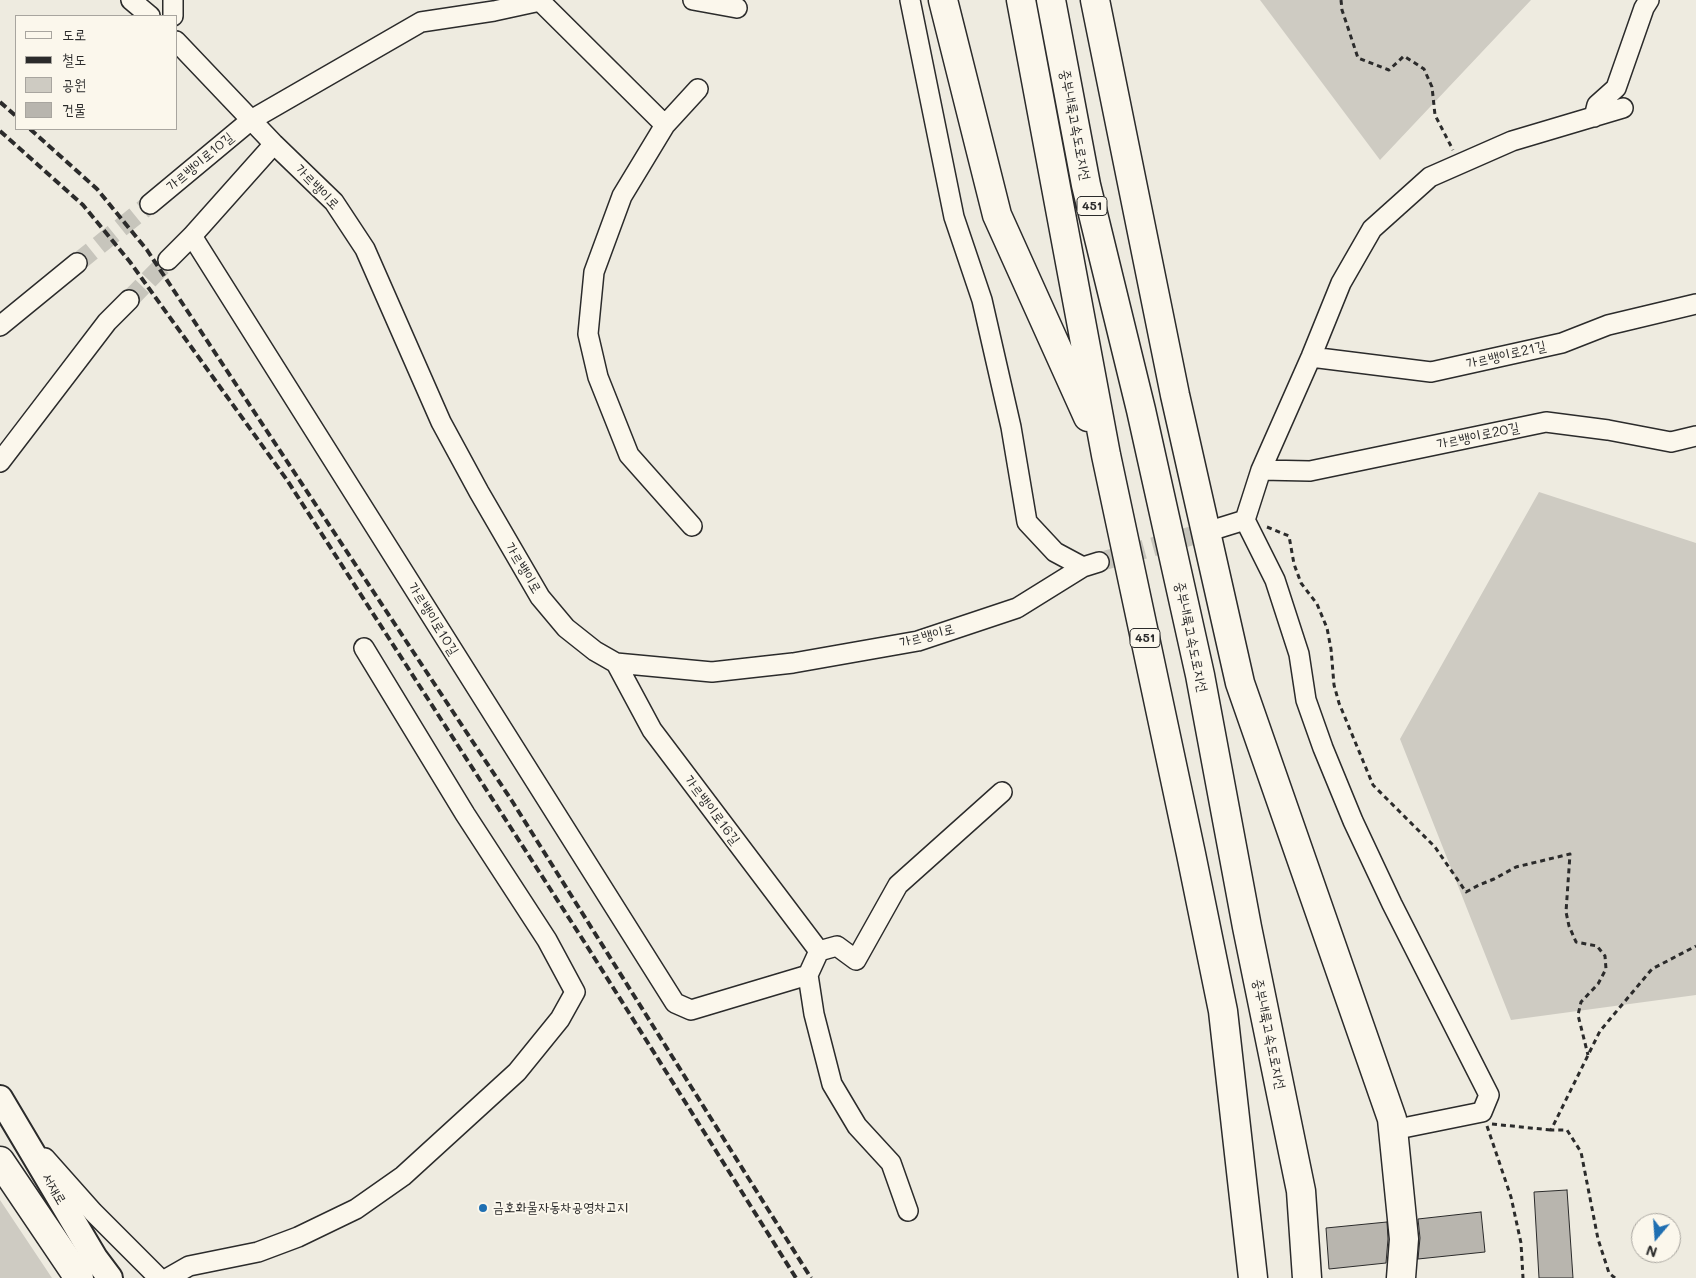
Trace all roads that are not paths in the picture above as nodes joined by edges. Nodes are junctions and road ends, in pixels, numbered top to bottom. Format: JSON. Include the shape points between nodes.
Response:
{"nodes":[{"id":1,"x":132,"y":0,"type":"edge"},
{"id":2,"x":172,"y":0,"type":"edge"},
{"id":3,"x":693,"y":0,"type":"edge"},
{"id":4,"x":910,"y":0,"type":"edge"},
{"id":5,"x":943,"y":0,"type":"edge"},
{"id":6,"x":1022,"y":0,"type":"edge"},
{"id":7,"x":1051,"y":0,"type":"edge"},
{"id":8,"x":1095,"y":0,"type":"edge"},
{"id":9,"x":1650,"y":0,"type":"edge"},
{"id":10,"x":510,"y":4,"type":"edge"},
{"id":11,"x":552,"y":5,"type":"edge"},
{"id":12,"x":737,"y":8,"type":"dead end"},
{"id":13,"x":149,"y":15,"type":"edge"},
{"id":14,"x":173,"y":15,"type":"edge"},
{"id":15,"x":178,"y":40,"type":"edge"},
{"id":16,"x":698,"y":89,"type":"dead end"},
{"id":17,"x":1623,"y":108,"type":"dead end"},
{"id":18,"x":1594,"y":117,"type":"junction"},
{"id":19,"x":251,"y":120,"type":"junction"},
{"id":20,"x":665,"y":126,"type":"junction"},
{"id":21,"x":274,"y":144,"type":"junction"},
{"id":22,"x":150,"y":204,"type":"tunnel mouth"},
{"id":23,"x":192,"y":236,"type":"junction"},
{"id":24,"x":168,"y":260,"type":"tunnel mouth"},
{"id":25,"x":77,"y":263,"type":"tunnel mouth"},
{"id":26,"x":129,"y":300,"type":"tunnel mouth"},
{"id":27,"x":1696,"y":304,"type":"edge"},
{"id":28,"x":0,"y":326,"type":"edge"},
{"id":29,"x":1312,"y":357,"type":"junction"},
{"id":30,"x":1696,"y":436,"type":"edge"},
{"id":31,"x":1106,"y":455,"type":"junction"},
{"id":32,"x":0,"y":462,"type":"edge"},
{"id":33,"x":1261,"y":470,"type":"junction"},
{"id":34,"x":1245,"y":520,"type":"junction"},
{"id":35,"x":692,"y":526,"type":"dead end"},
{"id":36,"x":1216,"y":529,"type":"tunnel mouth"},
{"id":37,"x":364,"y":648,"type":"dead end"},
{"id":38,"x":616,"y":662,"type":"junction"},
{"id":39,"x":1002,"y":792,"type":"dead end"},
{"id":40,"x":820,"y":951,"type":"junction"},
{"id":41,"x":808,"y":974,"type":"junction"},
{"id":42,"x":0,"y":1098,"type":"edge"},
{"id":43,"x":17,"y":1126,"type":"junction"},
{"id":44,"x":1393,"y":1130,"type":"junction"},
{"id":45,"x":0,"y":1161,"type":"edge"},
{"id":46,"x":908,"y":1211,"type":"dead end"},
{"id":47,"x":80,"y":1278,"type":"edge"},
{"id":48,"x":110,"y":1278,"type":"edge"},
{"id":49,"x":159,"y":1278,"type":"edge"},
{"id":50,"x":168,"y":1278,"type":"edge"},
{"id":51,"x":1253,"y":1278,"type":"edge"},
{"id":52,"x":1307,"y":1278,"type":"edge"},
{"id":53,"x":1402,"y":1278,"type":"edge"}],
"edges":[{"from":1,"to":13,"type":"street"},
{"from":2,"to":14,"type":"street"},
{"from":3,"to":12,"type":"street"},
{"from":4,"to":38,"type":"street","name":"가르뱅이로","via":[[954,217],[982,300],[1009,417],[1028,522],[1055,552],[1091,565],[1017,608],[918,641],[793,663],[712,672]]},
{"from":5,"to":31,"type":"highway","via":[[997,216]]},
{"from":6,"to":31,"type":"highway","name":"중부내륙고속도로지선","number":"451"},
{"from":7,"to":52,"type":"highway","name":"중부내륙고속도로지선","number":"451","via":[[1086,185],[1141,410],[1200,675],[1301,1191]]},
{"from":8,"to":44,"type":"highway","via":[[1175,395],[1240,682]]},
{"from":9,"to":18,"type":"street","via":[[1644,8],[1616,88],[1597,105]]},
{"from":10,"to":11,"type":"street","name":"가르뱅이로10길","via":[[540,1]]},
{"from":10,"to":19,"type":"street","name":"가르뱅이로10길","via":[[421,22]]},
{"from":11,"to":20,"type":"street"},
{"from":15,"to":19,"type":"street","name":"가르뱅이로"},
{"from":16,"to":20,"type":"street"},
{"from":17,"to":18,"type":"street"},
{"from":18,"to":29,"type":"street","via":[[1512,141],[1430,177],[1372,229],[1341,283]]},
{"from":19,"to":21,"type":"street","name":"가르뱅이로"},
{"from":19,"to":22,"type":"street","name":"가르뱅이로10길"},
{"from":20,"to":35,"type":"street","via":[[622,196],[594,272],[588,334],[598,377],[629,455]]},
{"from":21,"to":23,"type":"street"},
{"from":21,"to":38,"type":"street","name":"가르뱅이로","via":[[334,202],[365,249],[441,422],[540,597],[566,628]]},
{"from":23,"to":24,"type":"street"},
{"from":23,"to":41,"type":"street","name":"가르뱅이로10길","via":[[675,1003],[691,1010]]},
{"from":25,"to":28,"type":"street"},
{"from":26,"to":32,"type":"street","via":[[106,322]]},
{"from":27,"to":29,"type":"street","name":"가르뱅이로21길","via":[[1608,326],[1562,342],[1431,372]]},
{"from":29,"to":33,"type":"street"},
{"from":30,"to":33,"type":"street","name":"가르뱅이로20길","via":[[1672,442],[1546,422],[1310,471]]},
{"from":31,"to":51,"type":"highway","name":"중부내륙고속도로지선","number":"451","via":[[1223,1011]]},
{"from":33,"to":34,"type":"street"},
{"from":34,"to":36,"type":"street"},
{"from":34,"to":44,"type":"street","via":[[1274,580],[1299,654],[1306,700],[1323,748],[1392,904],[1489,1095],[1482,1112]]},
{"from":37,"to":50,"type":"street","via":[[465,814],[547,940],[575,992],[560,1019],[517,1072],[403,1176],[364,1204],[290,1240],[258,1252],[189,1266]]},
{"from":38,"to":40,"type":"street","name":"가르뱅이로16길","via":[[652,730]]},
{"from":39,"to":40,"type":"street","via":[[898,885],[856,960],[837,946]]},
{"from":40,"to":41,"type":"street"},
{"from":41,"to":46,"type":"street","via":[[814,1014],[832,1084],[857,1126],[891,1163]]},
{"from":42,"to":43,"type":"main road","name":"서재로"},
{"from":43,"to":48,"type":"main road","name":"서재로"},
{"from":43,"to":49,"type":"street","via":[[87,1206]]},
{"from":44,"to":53,"type":"highway","via":[[1404,1239]]},
{"from":45,"to":47,"type":"highway"}]}
